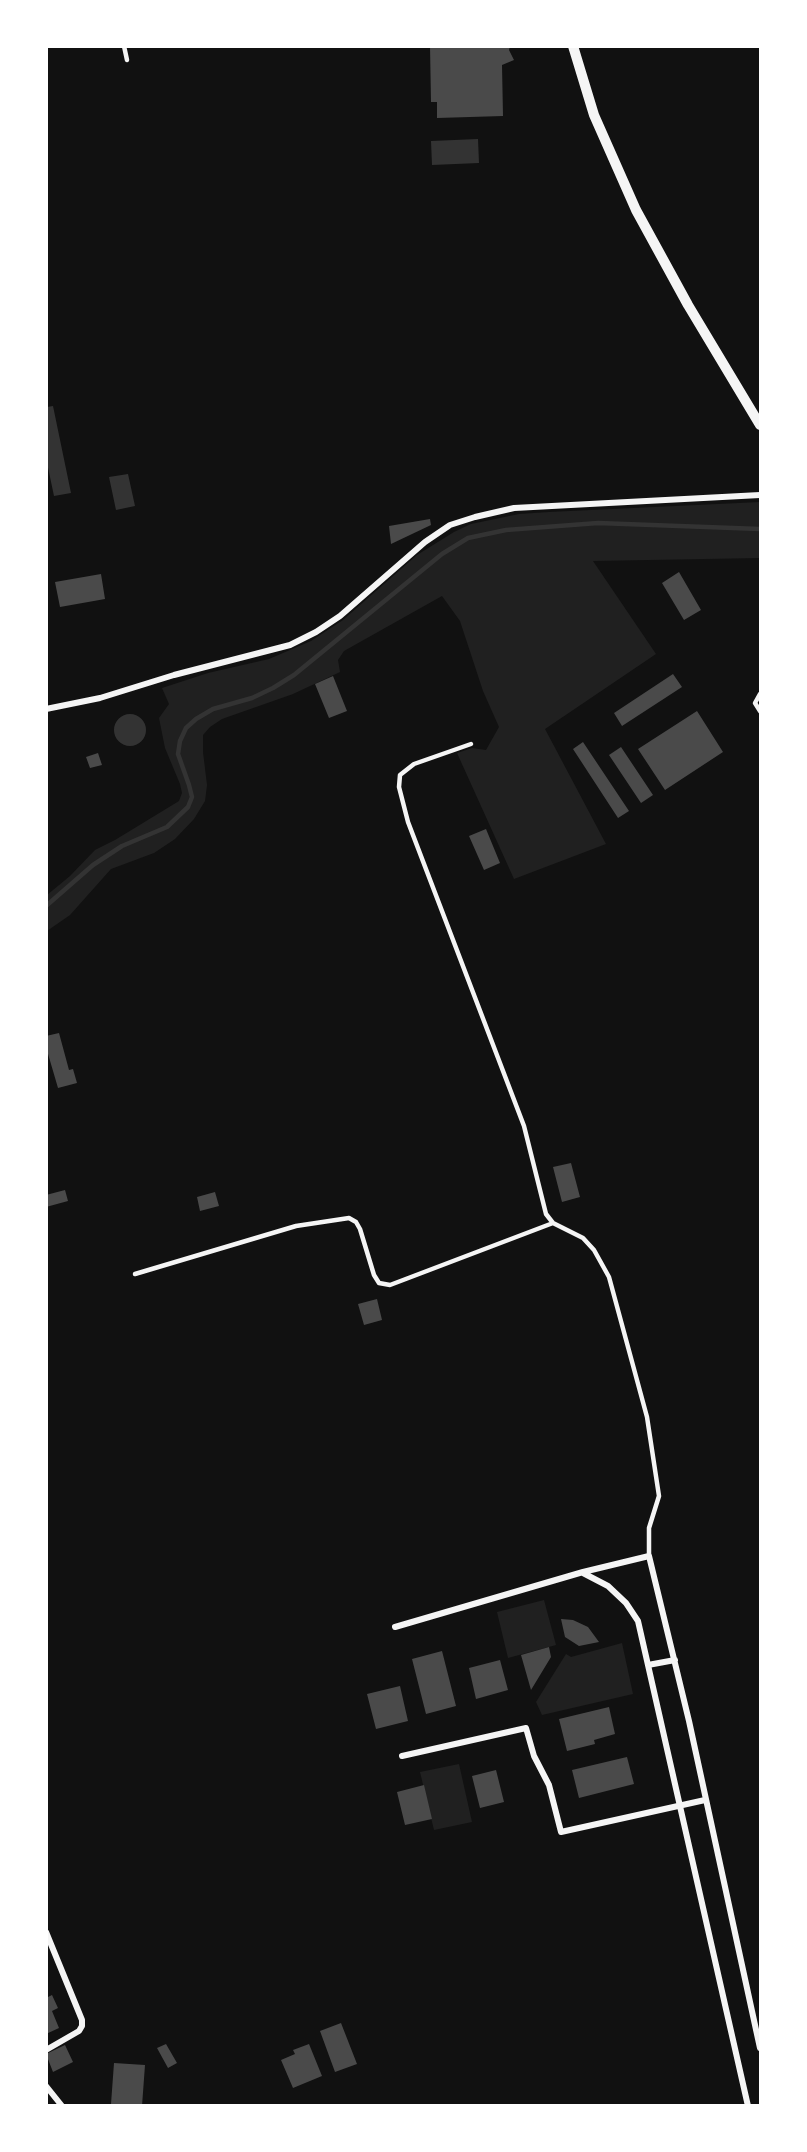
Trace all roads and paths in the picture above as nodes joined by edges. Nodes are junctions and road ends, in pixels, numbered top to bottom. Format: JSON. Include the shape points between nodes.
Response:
{"nodes":[{"id":1,"x":124,"y":46,"type":"edge"},
{"id":2,"x":573,"y":46,"type":"edge"},
{"id":3,"x":127,"y":60,"type":"dead end"},
{"id":4,"x":760,"y":425,"type":"edge"},
{"id":5,"x":760,"y":495,"type":"edge"},
{"id":6,"x":760,"y":694,"type":"edge"},
{"id":7,"x":46,"y":710,"type":"edge"},
{"id":8,"x":760,"y":711,"type":"edge"},
{"id":9,"x":471,"y":744,"type":"dead end"},
{"id":10,"x":553,"y":1223,"type":"junction"},
{"id":11,"x":135,"y":1275,"type":"dead end"},
{"id":12,"x":649,"y":1556,"type":"junction"},
{"id":13,"x":583,"y":1572,"type":"junction"},
{"id":14,"x":394,"y":1627,"type":"dead end"},
{"id":15,"x":675,"y":1660,"type":"junction"},
{"id":16,"x":648,"y":1665,"type":"junction"},
{"id":17,"x":402,"y":1756,"type":"dead end"},
{"id":18,"x":705,"y":1800,"type":"junction"},
{"id":19,"x":680,"y":1805,"type":"junction"},
{"id":20,"x":46,"y":1932,"type":"edge"},
{"id":21,"x":760,"y":2048,"type":"edge"},
{"id":22,"x":46,"y":2050,"type":"edge"},
{"id":23,"x":46,"y":2086,"type":"edge"},
{"id":24,"x":62,"y":2106,"type":"edge"},
{"id":25,"x":748,"y":2106,"type":"edge"}],
"edges":[{"from":1,"to":3,"type":"lane"},
{"from":2,"to":4,"type":"street","via":[[594,116],[636,210]]},
{"from":5,"to":7,"type":"street","via":[[514,508],[476,517],[450,525],[425,542],[340,616],[290,645]]},
{"from":6,"to":8,"type":"lane","via":[[756,703]]},
{"from":9,"to":10,"type":"lane","via":[[414,764],[400,775],[399,787],[408,822],[524,1126],[546,1214]]},
{"from":10,"to":11,"type":"lane","via":[[390,1285],[380,1283],[374,1275],[360,1229],[349,1218],[296,1226]]},
{"from":10,"to":12,"type":"lane","via":[[583,1238],[609,1277],[647,1417],[658,1496],[649,1528]]},
{"from":12,"to":13,"type":"street"},
{"from":12,"to":15,"type":"street"},
{"from":13,"to":14,"type":"street"},
{"from":13,"to":16,"type":"street","via":[[608,1586],[626,1603],[638,1621]]},
{"from":15,"to":16,"type":"street"},
{"from":15,"to":18,"type":"street"},
{"from":16,"to":19,"type":"street"},
{"from":17,"to":19,"type":"street","via":[[526,1728],[534,1756],[549,1785],[561,1832]]},
{"from":18,"to":19,"type":"street"},
{"from":18,"to":21,"type":"street"},
{"from":19,"to":25,"type":"street"},
{"from":20,"to":22,"type":"street","via":[[82,2026]]},
{"from":23,"to":24,"type":"street"}]}
